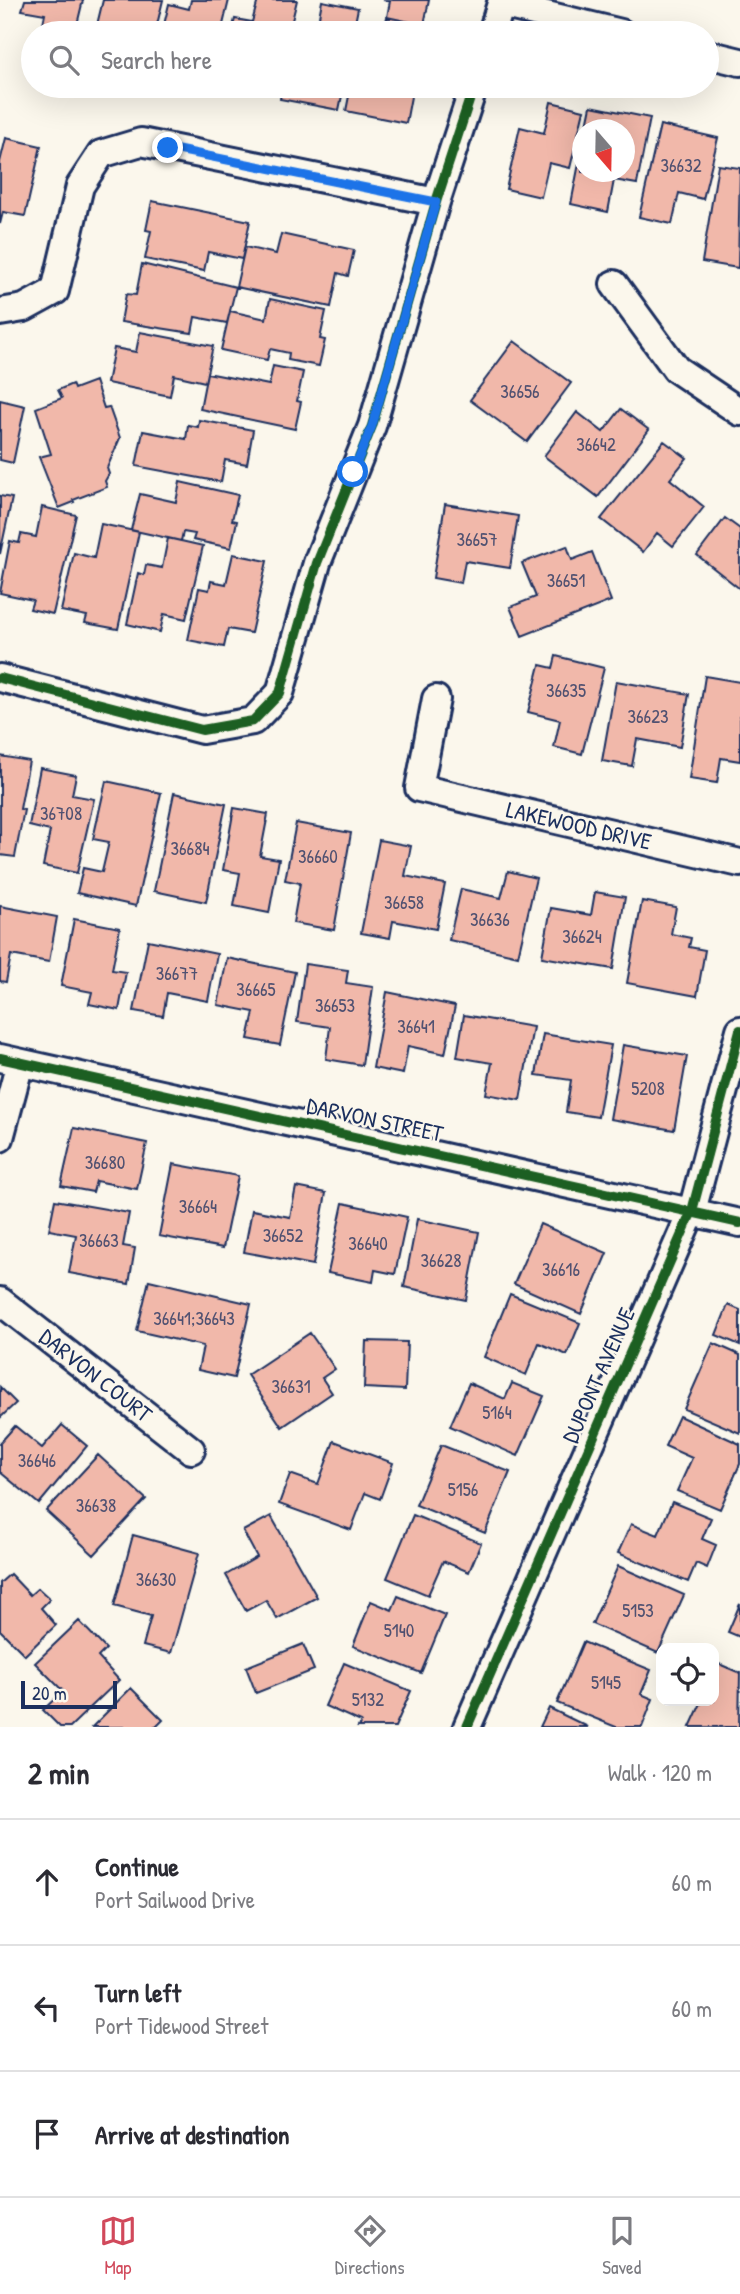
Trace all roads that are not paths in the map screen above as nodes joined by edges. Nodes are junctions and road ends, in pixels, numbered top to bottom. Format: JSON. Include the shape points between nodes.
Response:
{"nodes":[{"id":1,"x":501,"y":2,"type":"edge"},
{"id":2,"x":495,"y":21,"type":"edge"},
{"id":3,"x":575,"y":21,"type":"edge"},
{"id":4,"x":719,"y":57,"type":"edge"},
{"id":5,"x":740,"y":62,"type":"edge"},
{"id":6,"x":470,"y":98,"type":"edge"},
{"id":7,"x":436,"y":202,"type":"junction"},
{"id":8,"x":614,"y":284,"type":"dead end"},
{"id":9,"x":0,"y":312,"type":"edge"},
{"id":10,"x":740,"y":412,"type":"edge"},
{"id":11,"x":0,"y":678,"type":"edge"},
{"id":12,"x":436,"y":699,"type":"dead end"},
{"id":13,"x":740,"y":863,"type":"edge"},
{"id":14,"x":740,"y":1030,"type":"edge"},
{"id":15,"x":10,"y":1061,"type":"edge"},
{"id":16,"x":0,"y":1138,"type":"edge"},
{"id":17,"x":692,"y":1211,"type":"junction"},
{"id":18,"x":740,"y":1223,"type":"edge"},
{"id":19,"x":0,"y":1301,"type":"edge"},
{"id":20,"x":191,"y":1450,"type":"dead end"},
{"id":21,"x":467,"y":1727,"type":"edge"}],
"edges":[{"from":1,"to":2,"type":"street"},
{"from":1,"to":3,"type":"street"},
{"from":4,"to":5,"type":"street"},
{"from":6,"to":7,"type":"street"},
{"from":7,"to":9,"type":"street","via":[[141,142],[102,154],[80,186],[55,291],[24,308]]},
{"from":7,"to":11,"type":"street","via":[[372,426],[317,563],[280,693],[253,721],[202,730]]},
{"from":8,"to":10,"type":"street","via":[[676,369]]},
{"from":12,"to":13,"type":"street","name":"LAKEWOOD DRIVE","via":[[419,788]]},
{"from":14,"to":17,"type":"street","name":"DUPONT AVENUE"},
{"from":15,"to":16,"type":"street"},
{"from":15,"to":17,"type":"street","name":"DARVON STREET"},
{"from":17,"to":18,"type":"street","name":"DARVON STREET"},
{"from":17,"to":21,"type":"street","name":"DUPONT AVENUE"},
{"from":19,"to":20,"type":"street","name":"DARVON COURT"}]}
